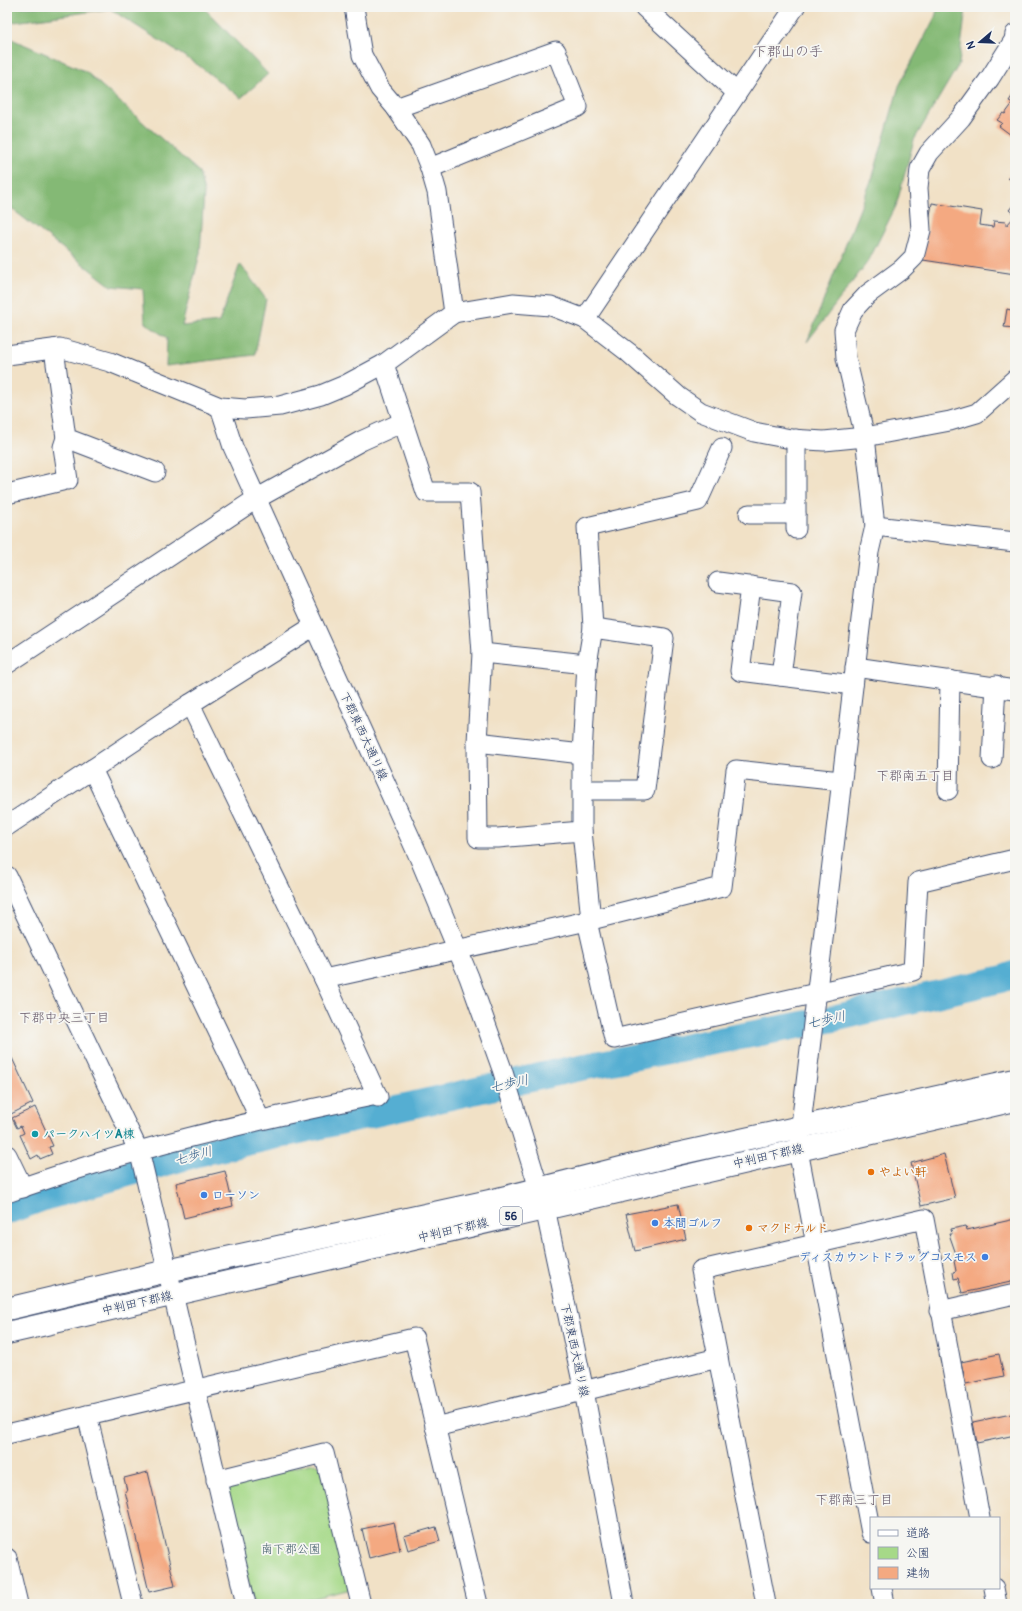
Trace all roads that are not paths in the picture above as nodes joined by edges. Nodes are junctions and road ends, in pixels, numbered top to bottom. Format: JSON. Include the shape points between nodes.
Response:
{"nodes":[{"id":1,"x":354,"y":7,"type":"edge"},
{"id":2,"x":644,"y":7,"type":"edge"},
{"id":3,"x":796,"y":7,"type":"edge"},
{"id":4,"x":1015,"y":34,"type":"edge"},
{"id":5,"x":737,"y":93,"type":"junction"},
{"id":6,"x":396,"y":108,"type":"junction"},
{"id":7,"x":430,"y":168,"type":"junction"},
{"id":8,"x":454,"y":313,"type":"junction"},
{"id":9,"x":585,"y":319,"type":"junction"},
{"id":10,"x":54,"y":349,"type":"junction"},
{"id":11,"x":7,"y":355,"type":"edge"},
{"id":12,"x":384,"y":364,"type":"junction"},
{"id":13,"x":1015,"y":379,"type":"edge"},
{"id":14,"x":220,"y":407,"type":"junction"},
{"id":15,"x":403,"y":422,"type":"junction"},
{"id":16,"x":865,"y":437,"type":"junction"},
{"id":17,"x":66,"y":438,"type":"junction"},
{"id":18,"x":796,"y":440,"type":"junction"},
{"id":19,"x":722,"y":448,"type":"dead end"},
{"id":20,"x":155,"y":472,"type":"dead end"},
{"id":21,"x":7,"y":494,"type":"edge"},
{"id":22,"x":256,"y":499,"type":"junction"},
{"id":23,"x":749,"y":514,"type":"dead end"},
{"id":24,"x":876,"y":526,"type":"junction"},
{"id":25,"x":1015,"y":542,"type":"edge"},
{"id":26,"x":718,"y":582,"type":"dead end"},
{"id":27,"x":751,"y":586,"type":"junction"},
{"id":28,"x":314,"y":626,"type":"junction"},
{"id":29,"x":593,"y":628,"type":"junction"},
{"id":30,"x":482,"y":653,"type":"junction"},
{"id":31,"x":7,"y":664,"type":"edge"},
{"id":32,"x":587,"y":664,"type":"junction"},
{"id":33,"x":781,"y":676,"type":"junction"},
{"id":34,"x":854,"y":676,"type":"junction"},
{"id":35,"x":950,"y":680,"type":"junction"},
{"id":36,"x":996,"y":686,"type":"junction"},
{"id":37,"x":1015,"y":690,"type":"edge"},
{"id":38,"x":190,"y":704,"type":"junction"},
{"id":39,"x":478,"y":742,"type":"junction"},
{"id":40,"x":582,"y":754,"type":"junction"},
{"id":41,"x":992,"y":759,"type":"dead end"},
{"id":42,"x":92,"y":769,"type":"junction"},
{"id":43,"x":841,"y":780,"type":"junction"},
{"id":44,"x":583,"y":790,"type":"junction"},
{"id":45,"x":948,"y":790,"type":"dead end"},
{"id":46,"x":7,"y":826,"type":"edge"},
{"id":47,"x":582,"y":831,"type":"junction"},
{"id":48,"x":1015,"y":859,"type":"edge"},
{"id":49,"x":7,"y":876,"type":"edge"},
{"id":50,"x":589,"y":920,"type":"junction"},
{"id":51,"x":457,"y":949,"type":"junction"},
{"id":52,"x":324,"y":979,"type":"junction"},
{"id":53,"x":815,"y":998,"type":"junction"},
{"id":54,"x":1015,"y":1080,"type":"edge"},
{"id":55,"x":1015,"y":1100,"type":"edge"},
{"id":56,"x":260,"y":1119,"type":"junction"},
{"id":57,"x":800,"y":1128,"type":"junction"},
{"id":58,"x":798,"y":1150,"type":"junction"},
{"id":59,"x":139,"y":1152,"type":"junction"},
{"id":60,"x":7,"y":1155,"type":"edge"},
{"id":61,"x":15,"y":1190,"type":"edge"},
{"id":62,"x":542,"y":1198,"type":"junction"},
{"id":63,"x":816,"y":1244,"type":"junction"},
{"id":64,"x":167,"y":1271,"type":"junction"},
{"id":65,"x":1015,"y":1294,"type":"edge"},
{"id":66,"x":172,"y":1295,"type":"junction"},
{"id":67,"x":7,"y":1309,"type":"edge"},
{"id":68,"x":940,"y":1311,"type":"junction"},
{"id":69,"x":7,"y":1333,"type":"edge"},
{"id":70,"x":718,"y":1358,"type":"junction"},
{"id":71,"x":195,"y":1390,"type":"junction"},
{"id":72,"x":584,"y":1391,"type":"junction"},
{"id":73,"x":87,"y":1415,"type":"junction"},
{"id":74,"x":435,"y":1427,"type":"junction"},
{"id":75,"x":7,"y":1434,"type":"edge"},
{"id":76,"x":216,"y":1480,"type":"junction"},
{"id":77,"x":980,"y":1517,"type":"edge"},
{"id":78,"x":870,"y":1528,"type":"edge"},
{"id":79,"x":7,"y":1558,"type":"edge"},
{"id":80,"x":882,"y":1589,"type":"edge"},
{"id":81,"x":994,"y":1589,"type":"edge"},
{"id":82,"x":18,"y":1604,"type":"edge"},
{"id":83,"x":133,"y":1604,"type":"edge"},
{"id":84,"x":246,"y":1604,"type":"edge"},
{"id":85,"x":361,"y":1604,"type":"edge"},
{"id":86,"x":478,"y":1604,"type":"edge"},
{"id":87,"x":624,"y":1604,"type":"edge"},
{"id":88,"x":766,"y":1604,"type":"edge"},
{"id":89,"x":885,"y":1604,"type":"edge"},
{"id":90,"x":997,"y":1604,"type":"edge"}],
"edges":[{"from":1,"to":6,"type":"street","via":[[362,55],[380,89]]},
{"from":2,"to":5,"type":"street"},
{"from":3,"to":5,"type":"street"},
{"from":4,"to":16,"type":"street","via":[[1014,40],[990,78],[929,153],[920,169],[918,188],[921,230],[912,260],[868,294],[853,310],[845,326],[844,348]]},
{"from":5,"to":9,"type":"street"},
{"from":6,"to":7,"type":"street","via":[[421,145]]},
{"from":6,"to":7,"type":"street","via":[[556,51],[578,107]]},
{"from":7,"to":8,"type":"street","via":[[437,192]]},
{"from":8,"to":9,"type":"street","via":[[513,303],[551,306]]},
{"from":8,"to":12,"type":"street"},
{"from":9,"to":18,"type":"street","via":[[701,412],[754,432]]},
{"from":10,"to":11,"type":"street"},
{"from":10,"to":14,"type":"street","via":[[60,348],[110,362]]},
{"from":10,"to":17,"type":"street"},
{"from":12,"to":14,"type":"street","via":[[345,385],[280,406],[244,409]]},
{"from":12,"to":15,"type":"street"},
{"from":13,"to":16,"type":"street","via":[[977,413],[950,421]]},
{"from":14,"to":22,"type":"street","name":"下郡東西大通り線","via":[[232,447]]},
{"from":15,"to":22,"type":"street","via":[[361,441]]},
{"from":15,"to":30,"type":"street","via":[[426,492],[470,492]]},
{"from":16,"to":18,"type":"street","via":[[824,441]]},
{"from":16,"to":24,"type":"street"},
{"from":17,"to":20,"type":"street"},
{"from":17,"to":21,"type":"street","via":[[63,447],[65,481]]},
{"from":18,"to":23,"type":"street","via":[[796,522]]},
{"from":19,"to":29,"type":"street","via":[[698,501],[587,527]]},
{"from":22,"to":28,"type":"street","name":"下郡東西大通り線"},
{"from":22,"to":31,"type":"street"},
{"from":24,"to":25,"type":"street"},
{"from":24,"to":34,"type":"street","via":[[869,552]]},
{"from":26,"to":27,"type":"street"},
{"from":27,"to":33,"type":"street","via":[[792,592]]},
{"from":27,"to":33,"type":"street","via":[[740,671]]},
{"from":28,"to":38,"type":"street"},
{"from":28,"to":51,"type":"street","name":"下郡東西大通り線","via":[[401,816]]},
{"from":29,"to":32,"type":"street"},
{"from":29,"to":44,"type":"street","via":[[664,638],[645,790]]},
{"from":30,"to":32,"type":"street"},
{"from":30,"to":39,"type":"street"},
{"from":32,"to":40,"type":"street"},
{"from":33,"to":34,"type":"street"},
{"from":34,"to":35,"type":"street"},
{"from":34,"to":43,"type":"street"},
{"from":35,"to":36,"type":"street"},
{"from":35,"to":45,"type":"street"},
{"from":36,"to":37,"type":"street"},
{"from":36,"to":41,"type":"street"},
{"from":38,"to":42,"type":"street"},
{"from":38,"to":52,"type":"street"},
{"from":39,"to":40,"type":"street"},
{"from":39,"to":47,"type":"street","via":[[478,838]]},
{"from":40,"to":44,"type":"street"},
{"from":42,"to":46,"type":"street"},
{"from":42,"to":56,"type":"street"},
{"from":43,"to":50,"type":"street","via":[[736,770],[722,887]]},
{"from":43,"to":53,"type":"street"},
{"from":44,"to":47,"type":"street"},
{"from":47,"to":50,"type":"street"},
{"from":48,"to":53,"type":"street","via":[[918,882],[913,971]]},
{"from":49,"to":59,"type":"street"},
{"from":50,"to":51,"type":"street"},
{"from":50,"to":53,"type":"street","via":[[614,1039]]},
{"from":51,"to":52,"type":"street"},
{"from":51,"to":62,"type":"street","name":"下郡東西大通り線","via":[[482,1010]]},
{"from":52,"to":56,"type":"street","via":[[377,1096]]},
{"from":53,"to":57,"type":"street"},
{"from":54,"to":57,"type":"main road","name":"中判田下郡線","number":"56"},
{"from":55,"to":58,"type":"main road","name":"中判田下郡線","number":"56"},
{"from":56,"to":59,"type":"street"},
{"from":57,"to":58,"type":"street"},
{"from":57,"to":62,"type":"main road","name":"中判田下郡線","number":"56","via":[[677,1154]]},
{"from":58,"to":62,"type":"main road","name":"中判田下郡線","number":"56"},
{"from":58,"to":63,"type":"street"},
{"from":59,"to":61,"type":"street"},
{"from":59,"to":64,"type":"street"},
{"from":60,"to":61,"type":"street"},
{"from":62,"to":64,"type":"main road","name":"中判田下郡線","number":"56"},
{"from":62,"to":66,"type":"main road","name":"中判田下郡線","number":"56"},
{"from":62,"to":72,"type":"street","name":"下郡東西大通り線"},
{"from":63,"to":68,"type":"street","via":[[924,1219]]},
{"from":63,"to":70,"type":"street","via":[[701,1270]]},
{"from":63,"to":78,"type":"street"},
{"from":64,"to":66,"type":"street"},
{"from":64,"to":67,"type":"main road","name":"中判田下郡線","number":"56"},
{"from":65,"to":68,"type":"street"},
{"from":66,"to":69,"type":"main road","name":"中判田下郡線","number":"56"},
{"from":66,"to":71,"type":"street"},
{"from":68,"to":77,"type":"street"},
{"from":70,"to":72,"type":"street"},
{"from":70,"to":88,"type":"street"},
{"from":71,"to":73,"type":"street"},
{"from":71,"to":74,"type":"street","via":[[414,1338]]},
{"from":71,"to":76,"type":"street"},
{"from":72,"to":74,"type":"street"},
{"from":72,"to":87,"type":"street","name":"下郡東西大通り線"},
{"from":73,"to":75,"type":"street"},
{"from":73,"to":83,"type":"street"},
{"from":74,"to":86,"type":"street"},
{"from":76,"to":84,"type":"street"},
{"from":76,"to":85,"type":"street","via":[[324,1453]]},
{"from":79,"to":82,"type":"street"},
{"from":80,"to":89,"type":"street"},
{"from":81,"to":90,"type":"street"}]}
